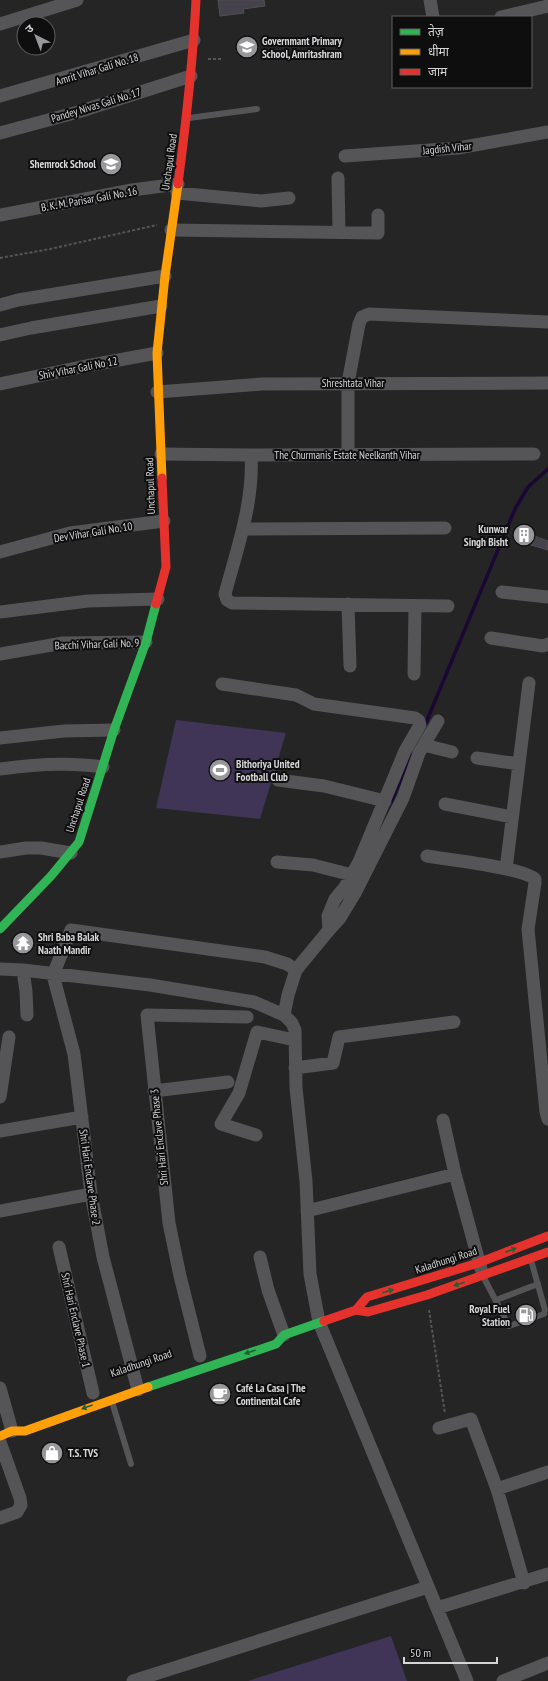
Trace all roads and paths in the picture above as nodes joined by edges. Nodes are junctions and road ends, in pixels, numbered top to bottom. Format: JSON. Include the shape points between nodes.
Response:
{"nodes":[{"id":1,"x":77,"y":0,"type":"edge"},
{"id":2,"x":196,"y":0,"type":"edge"},
{"id":3,"x":430,"y":0,"type":"edge"},
{"id":4,"x":548,"y":6,"type":"edge"},
{"id":5,"x":434,"y":16,"type":"edge"},
{"id":6,"x":504,"y":16,"type":"edge"},
{"id":7,"x":0,"y":24,"type":"edge"},
{"id":8,"x":194,"y":40,"type":"junction"},
{"id":9,"x":191,"y":76,"type":"junction"},
{"id":10,"x":0,"y":96,"type":"edge"},
{"id":11,"x":257,"y":109,"type":"dead end"},
{"id":12,"x":187,"y":118,"type":"junction"},
{"id":13,"x":548,"y":132,"type":"edge"},
{"id":14,"x":0,"y":133,"type":"edge"},
{"id":15,"x":345,"y":156,"type":"dead end"},
{"id":16,"x":338,"y":178,"type":"dead end"},
{"id":17,"x":177,"y":189,"type":"junction"},
{"id":18,"x":289,"y":198,"type":"dead end"},
{"id":19,"x":0,"y":214,"type":"edge"},
{"id":20,"x":378,"y":215,"type":"dead end"},
{"id":21,"x":171,"y":226,"type":"junction"},
{"id":22,"x":339,"y":232,"type":"junction"},
{"id":23,"x":0,"y":258,"type":"edge"},
{"id":24,"x":165,"y":276,"type":"junction"},
{"id":25,"x":0,"y":305,"type":"edge"},
{"id":26,"x":161,"y":306,"type":"junction"},
{"id":27,"x":548,"y":322,"type":"edge"},
{"id":28,"x":0,"y":336,"type":"edge"},
{"id":29,"x":157,"y":353,"type":"junction"},
{"id":30,"x":348,"y":383,"type":"junction"},
{"id":31,"x":548,"y":383,"type":"edge"},
{"id":32,"x":0,"y":384,"type":"edge"},
{"id":33,"x":157,"y":392,"type":"junction"},
{"id":34,"x":161,"y":454,"type":"junction"},
{"id":35,"x":534,"y":454,"type":"dead end"},
{"id":36,"x":250,"y":455,"type":"junction"},
{"id":37,"x":348,"y":455,"type":"junction"},
{"id":38,"x":164,"y":521,"type":"junction"},
{"id":39,"x":445,"y":528,"type":"dead end"},
{"id":40,"x":243,"y":529,"type":"junction"},
{"id":41,"x":0,"y":552,"type":"edge"},
{"id":42,"x":502,"y":592,"type":"dead end"},
{"id":43,"x":548,"y":597,"type":"edge"},
{"id":44,"x":158,"y":600,"type":"junction"},
{"id":45,"x":348,"y":604,"type":"junction"},
{"id":46,"x":415,"y":606,"type":"junction"},
{"id":47,"x":448,"y":606,"type":"dead end"},
{"id":48,"x":0,"y":612,"type":"edge"},
{"id":49,"x":491,"y":638,"type":"dead end"},
{"id":50,"x":146,"y":642,"type":"junction"},
{"id":51,"x":548,"y":644,"type":"edge"},
{"id":52,"x":0,"y":654,"type":"edge"},
{"id":53,"x":350,"y":666,"type":"dead end"},
{"id":54,"x":414,"y":674,"type":"dead end"},
{"id":55,"x":222,"y":684,"type":"dead end"},
{"id":56,"x":529,"y":684,"type":"dead end"},
{"id":57,"x":438,"y":721,"type":"dead end"},
{"id":58,"x":114,"y":730,"type":"junction"},
{"id":59,"x":0,"y":738,"type":"edge"},
{"id":60,"x":424,"y":745,"type":"junction"},
{"id":61,"x":452,"y":752,"type":"dead end"},
{"id":62,"x":477,"y":758,"type":"dead end"},
{"id":63,"x":519,"y":764,"type":"junction"},
{"id":64,"x":103,"y":767,"type":"junction"},
{"id":65,"x":0,"y":769,"type":"edge"},
{"id":66,"x":278,"y":780,"type":"dead end"},
{"id":67,"x":385,"y":801,"type":"junction"},
{"id":68,"x":445,"y":804,"type":"dead end"},
{"id":69,"x":512,"y":817,"type":"junction"},
{"id":70,"x":0,"y":852,"type":"edge"},
{"id":71,"x":71,"y":853,"type":"junction"},
{"id":72,"x":427,"y":856,"type":"dead end"},
{"id":73,"x":277,"y":862,"type":"dead end"},
{"id":74,"x":506,"y":869,"type":"junction"},
{"id":75,"x":352,"y":875,"type":"junction"},
{"id":76,"x":0,"y":929,"type":"edge"},
{"id":77,"x":329,"y":930,"type":"junction"},
{"id":78,"x":0,"y":969,"type":"edge"},
{"id":79,"x":23,"y":970,"type":"junction"},
{"id":80,"x":296,"y":970,"type":"junction"},
{"id":81,"x":53,"y":975,"type":"junction"},
{"id":82,"x":27,"y":1015,"type":"dead end"},
{"id":83,"x":284,"y":1015,"type":"junction"},
{"id":84,"x":247,"y":1017,"type":"dead end"},
{"id":85,"x":454,"y":1022,"type":"dead end"},
{"id":86,"x":9,"y":1036,"type":"dead end"},
{"id":87,"x":295,"y":1040,"type":"junction"},
{"id":88,"x":295,"y":1068,"type":"junction"},
{"id":89,"x":228,"y":1082,"type":"dead end"},
{"id":90,"x":154,"y":1092,"type":"junction"},
{"id":91,"x":0,"y":1097,"type":"edge"},
{"id":92,"x":82,"y":1117,"type":"junction"},
{"id":93,"x":548,"y":1119,"type":"edge"},
{"id":94,"x":443,"y":1120,"type":"dead end"},
{"id":95,"x":0,"y":1131,"type":"edge"},
{"id":96,"x":256,"y":1136,"type":"dead end"},
{"id":97,"x":455,"y":1174,"type":"junction"},
{"id":98,"x":91,"y":1194,"type":"junction"},
{"id":99,"x":0,"y":1211,"type":"edge"},
{"id":100,"x":307,"y":1211,"type":"junction"},
{"id":101,"x":546,"y":1237,"type":"edge"},
{"id":102,"x":59,"y":1247,"type":"dead end"},
{"id":103,"x":548,"y":1252,"type":"edge"},
{"id":104,"x":260,"y":1257,"type":"dead end"},
{"id":105,"x":531,"y":1259,"type":"junction"},
{"id":106,"x":478,"y":1263,"type":"junction"},
{"id":107,"x":483,"y":1276,"type":"junction"},
{"id":108,"x":538,"y":1284,"type":"junction"},
{"id":109,"x":427,"y":1295,"type":"junction"},
{"id":110,"x":496,"y":1300,"type":"junction"},
{"id":111,"x":356,"y":1310,"type":"junction"},
{"id":112,"x":319,"y":1322,"type":"junction"},
{"id":113,"x":270,"y":1332,"type":"dead end"},
{"id":114,"x":284,"y":1335,"type":"junction"},
{"id":115,"x":199,"y":1356,"type":"dead end"},
{"id":116,"x":135,"y":1381,"type":"junction"},
{"id":117,"x":0,"y":1388,"type":"edge"},
{"id":118,"x":92,"y":1393,"type":"dead end"},
{"id":119,"x":111,"y":1399,"type":"junction"},
{"id":120,"x":22,"y":1419,"type":"dead end"},
{"id":121,"x":443,"y":1427,"type":"joint"},
{"id":122,"x":12,"y":1431,"type":"junction"},
{"id":123,"x":0,"y":1436,"type":"edge"},
{"id":124,"x":0,"y":1442,"type":"edge"},
{"id":125,"x":131,"y":1464,"type":"dead end"},
{"id":126,"x":548,"y":1472,"type":"edge"},
{"id":127,"x":496,"y":1489,"type":"junction"},
{"id":128,"x":0,"y":1518,"type":"edge"},
{"id":129,"x":548,"y":1574,"type":"edge"},
{"id":130,"x":524,"y":1582,"type":"junction"},
{"id":131,"x":428,"y":1587,"type":"junction"},
{"id":132,"x":437,"y":1608,"type":"junction"},
{"id":133,"x":548,"y":1663,"type":"edge"},
{"id":134,"x":133,"y":1681,"type":"edge"},
{"id":135,"x":467,"y":1681,"type":"edge"},
{"id":136,"x":503,"y":1681,"type":"edge"}],
"edges":[{"from":1,"to":7,"type":"street"},
{"from":2,"to":8,"type":"street","name":"Unchapul Road"},
{"from":3,"to":5,"type":"street"},
{"from":4,"to":6,"type":"street"},
{"from":8,"to":9,"type":"street","name":"Unchapul Road"},
{"from":8,"to":10,"type":"street","name":"Amrit Vihar Gali No. 18"},
{"from":9,"to":12,"type":"street","name":"Unchapul Road"},
{"from":9,"to":14,"type":"street","name":"Pandey Nivas Gali No. 17","via":[[78,112]]},
{"from":11,"to":12,"type":"lane"},
{"from":12,"to":17,"type":"street","name":"Unchapul Road"},
{"from":13,"to":15,"type":"street","name":"Jagdish Vihar","via":[[458,148]]},
{"from":16,"to":22,"type":"street"},
{"from":17,"to":18,"type":"street","name":"B. K. M. Parisar Gali No. 16","via":[[260,201]]},
{"from":17,"to":19,"type":"street","name":"B. K. M. Parisar Gali No. 16","via":[[132,190]]},
{"from":17,"to":21,"type":"street","name":"Unchapul Road"},
{"from":20,"to":22,"type":"street","via":[[378,233]]},
{"from":21,"to":22,"type":"street"},
{"from":21,"to":23,"type":"path"},
{"from":21,"to":24,"type":"street","name":"Unchapul Road"},
{"from":24,"to":25,"type":"street"},
{"from":24,"to":26,"type":"street","name":"Unchapul Road"},
{"from":26,"to":28,"type":"street","via":[[31,328]]},
{"from":26,"to":29,"type":"street","name":"Unchapul Road"},
{"from":27,"to":30,"type":"street","via":[[369,314],[362,317],[359,324]]},
{"from":29,"to":32,"type":"street","name":"Shiv Vihar Gali No 12"},
{"from":29,"to":33,"type":"street","name":"Unchapul Road"},
{"from":30,"to":31,"type":"street","name":"Shreshtata Vihar"},
{"from":30,"to":33,"type":"street","name":"Shreshtata Vihar","via":[[262,384]]},
{"from":30,"to":37,"type":"street"},
{"from":33,"to":34,"type":"street","name":"Unchapul Road"},
{"from":34,"to":36,"type":"street","name":"The Churmanis Estate Neelkanth Vihar"},
{"from":34,"to":38,"type":"street","name":"Unchapul Road"},
{"from":35,"to":37,"type":"street","name":"The Churmanis Estate Neelkanth Vihar"},
{"from":36,"to":37,"type":"street","name":"The Churmanis Estate Neelkanth Vihar"},
{"from":36,"to":40,"type":"street","via":[[252,475]]},
{"from":38,"to":41,"type":"street","name":"Dev Vihar Gali No. 10","via":[[70,534]]},
{"from":38,"to":44,"type":"street","name":"Unchapul Road","via":[[166,567]]},
{"from":39,"to":40,"type":"street"},
{"from":40,"to":45,"type":"street","via":[[226,594],[227,600],[232,603]]},
{"from":42,"to":43,"type":"street"},
{"from":44,"to":48,"type":"street","via":[[88,601]]},
{"from":44,"to":50,"type":"street","name":"Unchapul Road"},
{"from":45,"to":46,"type":"street"},
{"from":45,"to":53,"type":"street"},
{"from":46,"to":47,"type":"street"},
{"from":46,"to":54,"type":"street"},
{"from":49,"to":51,"type":"street","via":[[543,646]]},
{"from":50,"to":52,"type":"street","name":"Bacchi Vihar Gali No. 9","via":[[63,643]]},
{"from":50,"to":58,"type":"street","name":"Unchapul Road"},
{"from":55,"to":67,"type":"street","via":[[296,695],[314,704],[415,718],[420,725],[405,750]]},
{"from":56,"to":63,"type":"street"},
{"from":57,"to":60,"type":"street"},
{"from":58,"to":59,"type":"street","via":[[64,731]]},
{"from":58,"to":64,"type":"street","name":"Unchapul Road"},
{"from":60,"to":61,"type":"street"},
{"from":60,"to":77,"type":"street","via":[[403,798],[373,858],[340,918]]},
{"from":62,"to":63,"type":"street"},
{"from":63,"to":69,"type":"street"},
{"from":64,"to":65,"type":"street","via":[[77,763]]},
{"from":64,"to":71,"type":"street","name":"Unchapul Road","via":[[79,842]]},
{"from":66,"to":67,"type":"street","via":[[324,786]]},
{"from":67,"to":75,"type":"street"},
{"from":68,"to":69,"type":"street"},
{"from":69,"to":74,"type":"street"},
{"from":70,"to":71,"type":"street","via":[[41,848]]},
{"from":71,"to":76,"type":"street","name":"Unchapul Road"},
{"from":72,"to":74,"type":"street"},
{"from":73,"to":75,"type":"street","via":[[313,865]]},
{"from":74,"to":93,"type":"street","via":[[535,878],[528,928]]},
{"from":75,"to":77,"type":"street","via":[[335,899],[328,916]]},
{"from":77,"to":80,"type":"street"},
{"from":78,"to":79,"type":"street"},
{"from":79,"to":81,"type":"street"},
{"from":79,"to":82,"type":"street"},
{"from":80,"to":81,"type":"street","via":[[287,964],[265,957],[71,930]]},
{"from":80,"to":83,"type":"street"},
{"from":81,"to":83,"type":"street","via":[[150,986],[254,1002]]},
{"from":81,"to":92,"type":"street","name":"Shri Hari Enclave Phase 2","via":[[74,1054]]},
{"from":83,"to":87,"type":"street","via":[[292,1023]]},
{"from":84,"to":90,"type":"street","name":"Shri Hari Enclave Phase 3","via":[[146,1015]]},
{"from":85,"to":88,"type":"street","via":[[339,1037],[333,1063]]},
{"from":86,"to":91,"type":"street"},
{"from":87,"to":88,"type":"street"},
{"from":87,"to":96,"type":"street","via":[[257,1032],[239,1093],[222,1124]]},
{"from":88,"to":100,"type":"street"},
{"from":89,"to":90,"type":"street"},
{"from":90,"to":115,"type":"street","name":"Shri Hari Enclave Phase 3","via":[[169,1223]]},
{"from":92,"to":95,"type":"street"},
{"from":92,"to":98,"type":"street","name":"Shri Hari Enclave Phase 2"},
{"from":94,"to":97,"type":"street"},
{"from":97,"to":100,"type":"street"},
{"from":97,"to":106,"type":"street"},
{"from":98,"to":99,"type":"street"},
{"from":98,"to":116,"type":"street","name":"Shri Hari Enclave Phase 2","via":[[103,1257]]},
{"from":100,"to":112,"type":"street","via":[[310,1274]]},
{"from":101,"to":103,"type":"street"},
{"from":106,"to":101,"type":"street","name":"Kaladhungi Road","one_way":true},
{"from":102,"to":118,"type":"street","name":"Shri Hari Enclave Phase 1"},
{"from":103,"to":105,"type":"street","name":"Kaladhungi Road"},
{"from":104,"to":114,"type":"street","via":[[268,1290]]},
{"from":105,"to":107,"type":"street","name":"Kaladhungi Road"},
{"from":105,"to":108,"type":"lane"},
{"from":106,"to":107,"type":"street"},
{"from":111,"to":106,"type":"street","name":"Kaladhungi Road","one_way":true,"via":[[367,1297]]},
{"from":107,"to":109,"type":"street","name":"Kaladhungi Road","one_way":true},
{"from":107,"to":110,"type":"lane"},
{"from":108,"to":110,"type":"lane"},
{"from":108,"to":110,"type":"lane","via":[[546,1310],[544,1314],[509,1326]]},
{"from":109,"to":111,"type":"street","name":"Kaladhungi Road","via":[[368,1312]]},
{"from":109,"to":121,"type":"path"},
{"from":111,"to":112,"type":"street","name":"Kaladhungi Road"},
{"from":112,"to":114,"type":"street","name":"Kaladhungi Road"},
{"from":112,"to":131,"type":"street"},
{"from":113,"to":114,"type":"street"},
{"from":114,"to":116,"type":"street","name":"Kaladhungi Road","one_way":true,"via":[[276,1344]]},
{"from":116,"to":119,"type":"street","name":"Kaladhungi Road"},
{"from":117,"to":122,"type":"street"},
{"from":119,"to":122,"type":"street","name":"Kaladhungi Road","one_way":true,"via":[[25,1431]]},
{"from":119,"to":125,"type":"lane"},
{"from":120,"to":122,"type":"street","name":"Kaladhungi Road"},
{"from":121,"to":127,"type":"street","via":[[471,1419]]},
{"from":122,"to":123,"type":"street","name":"Kaladhungi Road"},
{"from":124,"to":128,"type":"street","via":[[21,1505],[17,1512]]},
{"from":126,"to":127,"type":"street"},
{"from":127,"to":130,"type":"street"},
{"from":129,"to":130,"type":"street"},
{"from":130,"to":132,"type":"street"},
{"from":131,"to":132,"type":"street"},
{"from":131,"to":134,"type":"street"},
{"from":132,"to":135,"type":"street"},
{"from":133,"to":136,"type":"street"}]}
